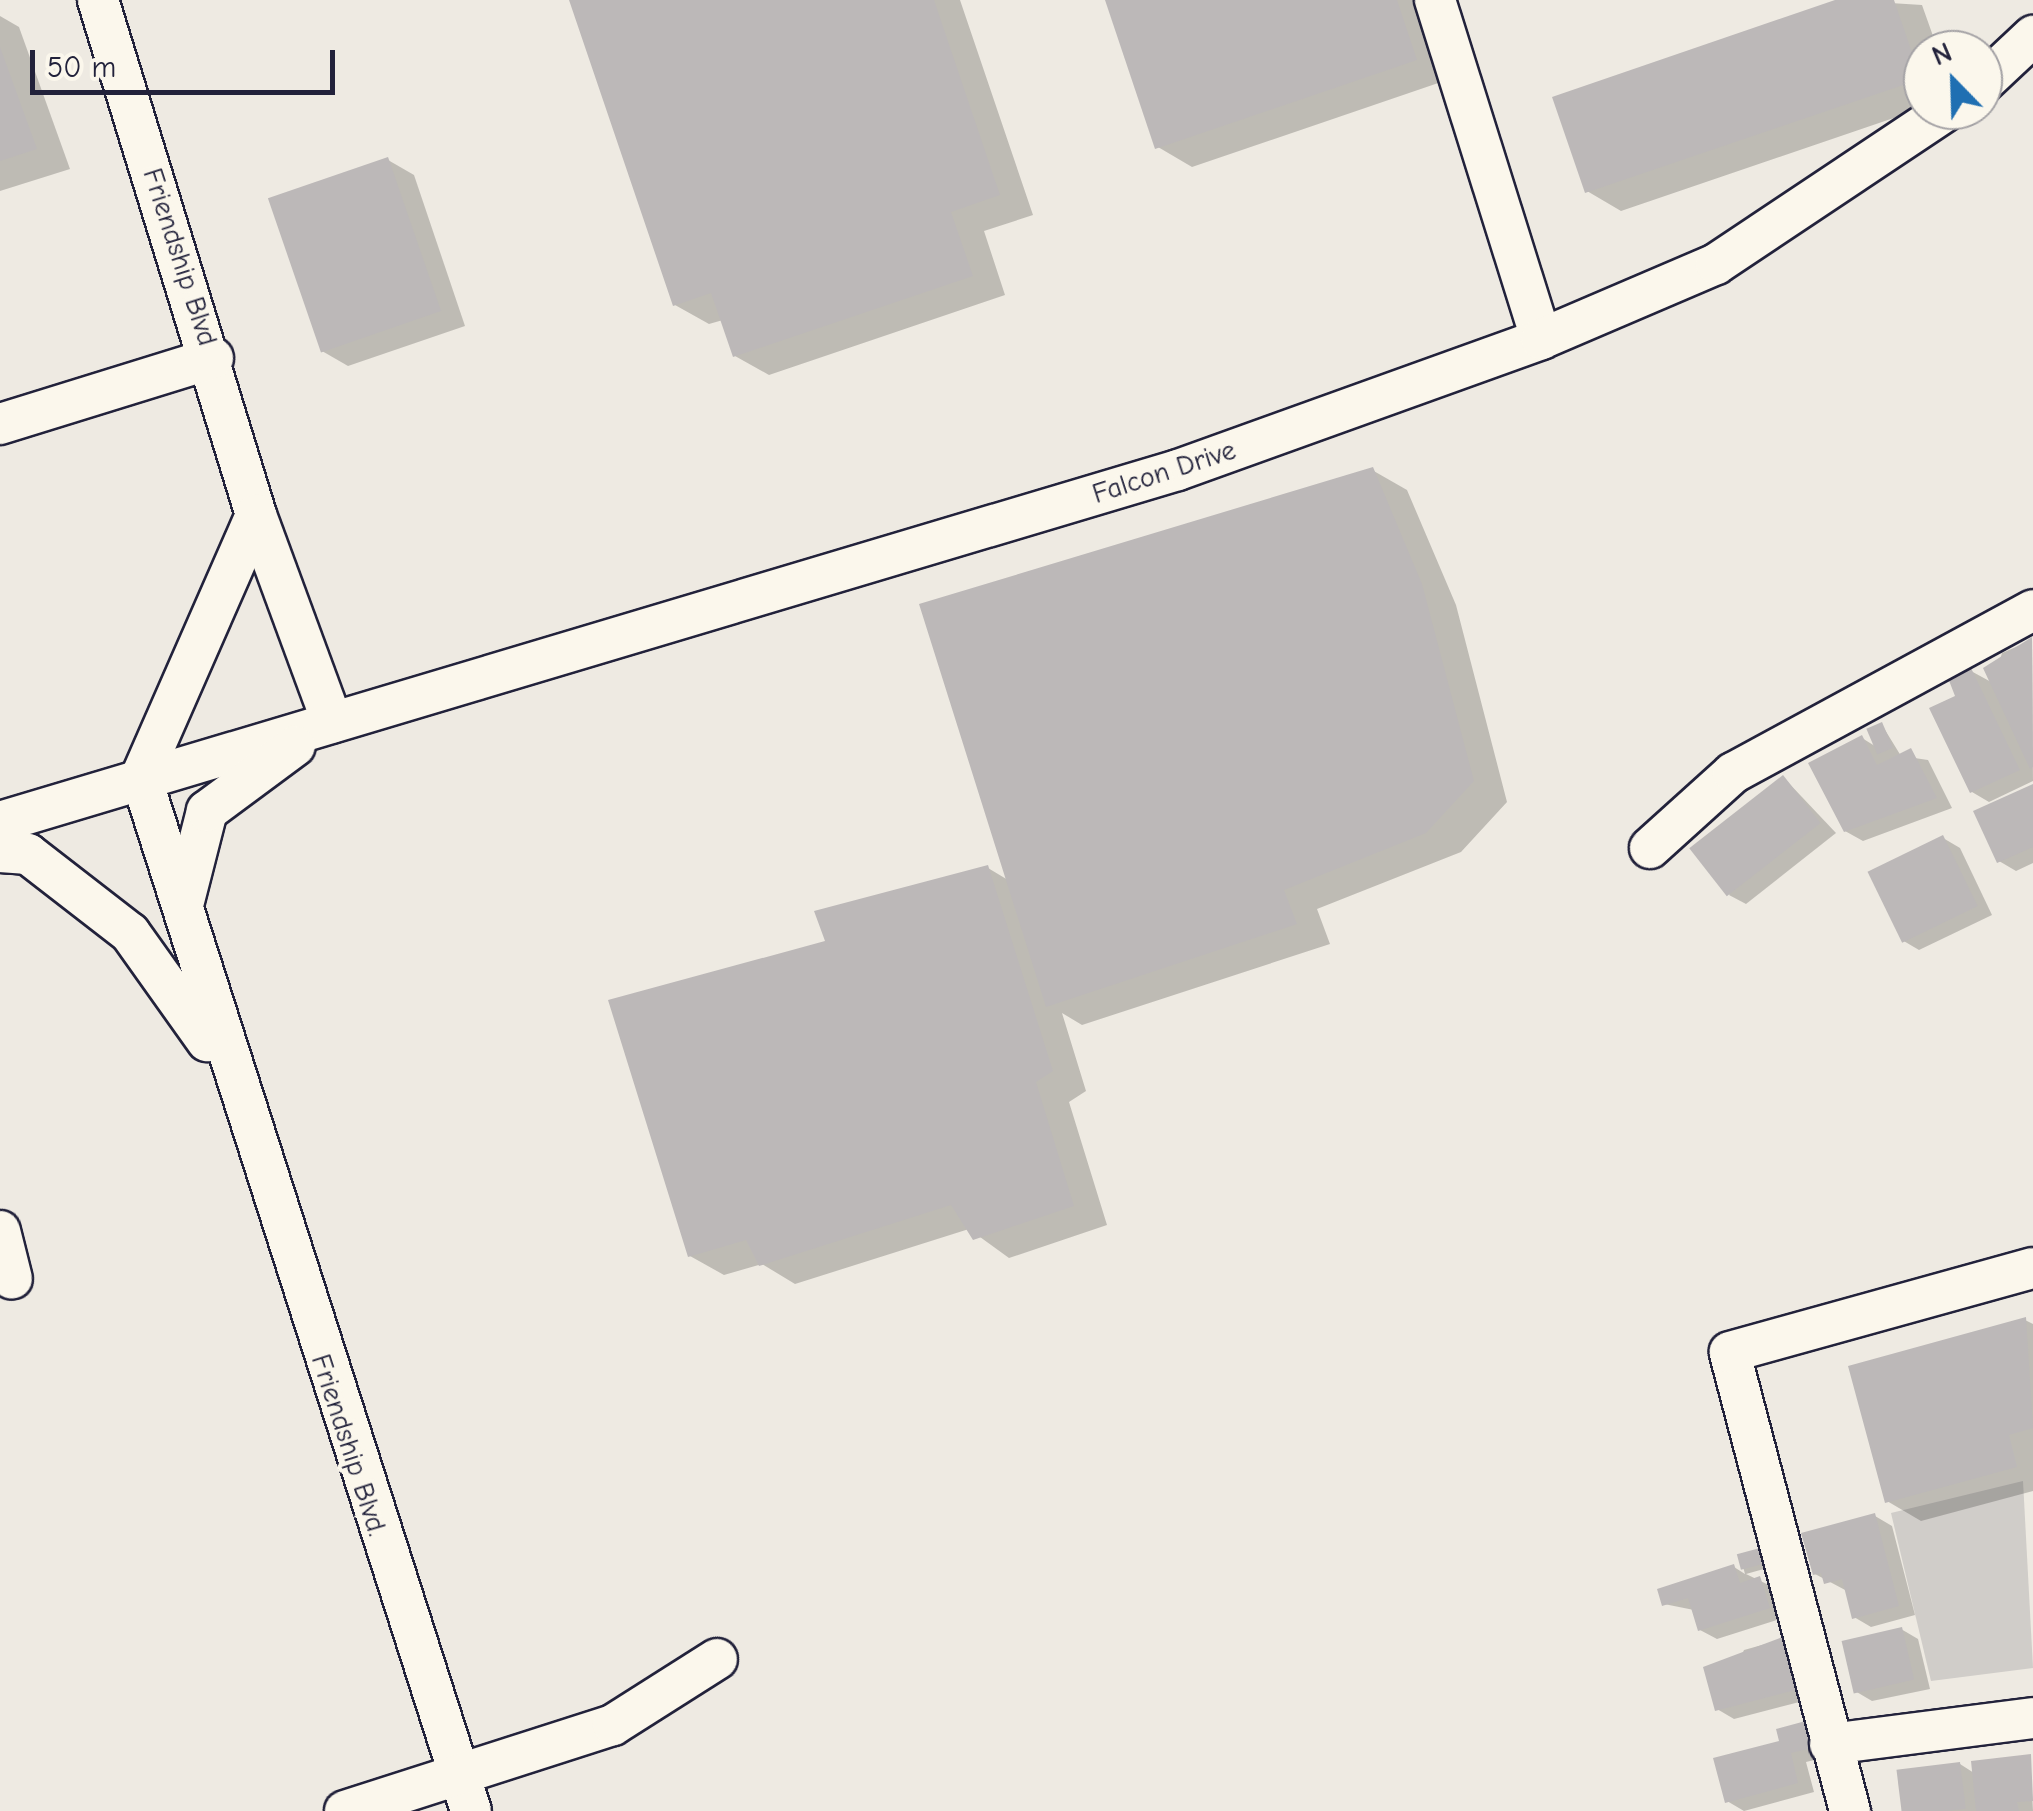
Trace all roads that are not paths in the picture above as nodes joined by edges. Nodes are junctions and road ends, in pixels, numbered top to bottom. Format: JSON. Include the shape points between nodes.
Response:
{"nodes":[{"id":1,"x":98,"y":0,"type":"edge"},
{"id":2,"x":1435,"y":0,"type":"edge"},
{"id":3,"x":2033,"y":36,"type":"edge"},
{"id":4,"x":2003,"y":64,"type":"edge"},
{"id":5,"x":1917,"y":130,"type":"edge"},
{"id":6,"x":1541,"y":338,"type":"junction"},
{"id":7,"x":213,"y":358,"type":"junction"},
{"id":8,"x":0,"y":424,"type":"edge"},
{"id":9,"x":256,"y":516,"type":"junction"},
{"id":10,"x":2033,"y":610,"type":"edge"},
{"id":11,"x":332,"y":722,"type":"junction"},
{"id":12,"x":141,"y":777,"type":"junction"},
{"id":13,"x":0,"y":822,"type":"edge"},
{"id":14,"x":1650,"y":848,"type":"dead end"},
{"id":15,"x":0,"y":852,"type":"edge"},
{"id":16,"x":182,"y":906,"type":"junction"},
{"id":17,"x":230,"y":1078,"type":"junction"},
{"id":18,"x":0,"y":1231,"type":"edge"},
{"id":19,"x":2033,"y":1268,"type":"edge"},
{"id":20,"x":12,"y":1279,"type":"dead end"},
{"id":21,"x":717,"y":1659,"type":"dead end"},
{"id":22,"x":2033,"y":1718,"type":"edge"},
{"id":23,"x":1830,"y":1744,"type":"junction"},
{"id":24,"x":465,"y":1793,"type":"edge"},
{"id":25,"x":345,"y":1811,"type":"edge"},
{"id":26,"x":1850,"y":1811,"type":"edge"}],
"edges":[{"from":1,"to":7,"type":"street","name":"Friendship Blvd"},
{"from":2,"to":6,"type":"street"},
{"from":3,"to":4,"type":"street"},
{"from":5,"to":6,"type":"street","name":"Falcon Drive","via":[[1716,264]]},
{"from":6,"to":11,"type":"street","name":"Falcon Drive","via":[[1178,470]]},
{"from":7,"to":8,"type":"street"},
{"from":7,"to":9,"type":"street","name":"Friendship Blvd"},
{"from":9,"to":11,"type":"street","name":"Friendship Blvd"},
{"from":9,"to":12,"type":"street"},
{"from":10,"to":14,"type":"street","via":[[1733,772]]},
{"from":11,"to":12,"type":"street","name":"Falcon Drive"},
{"from":11,"to":16,"type":"street","via":[[207,811]]},
{"from":12,"to":13,"type":"street"},
{"from":12,"to":16,"type":"street","name":"Friendship Blvd."},
{"from":15,"to":17,"type":"street","name":"Friendship Blvd.","via":[[28,854],[130,933]]},
{"from":16,"to":17,"type":"street","name":"Friendship Blvd."},
{"from":17,"to":24,"type":"street","name":"Friendship Blvd."},
{"from":18,"to":20,"type":"street"},
{"from":19,"to":23,"type":"street","via":[[1730,1352]]},
{"from":21,"to":24,"type":"street","via":[[613,1725]]},
{"from":22,"to":23,"type":"street"},
{"from":23,"to":26,"type":"street"},
{"from":24,"to":25,"type":"street"}]}
